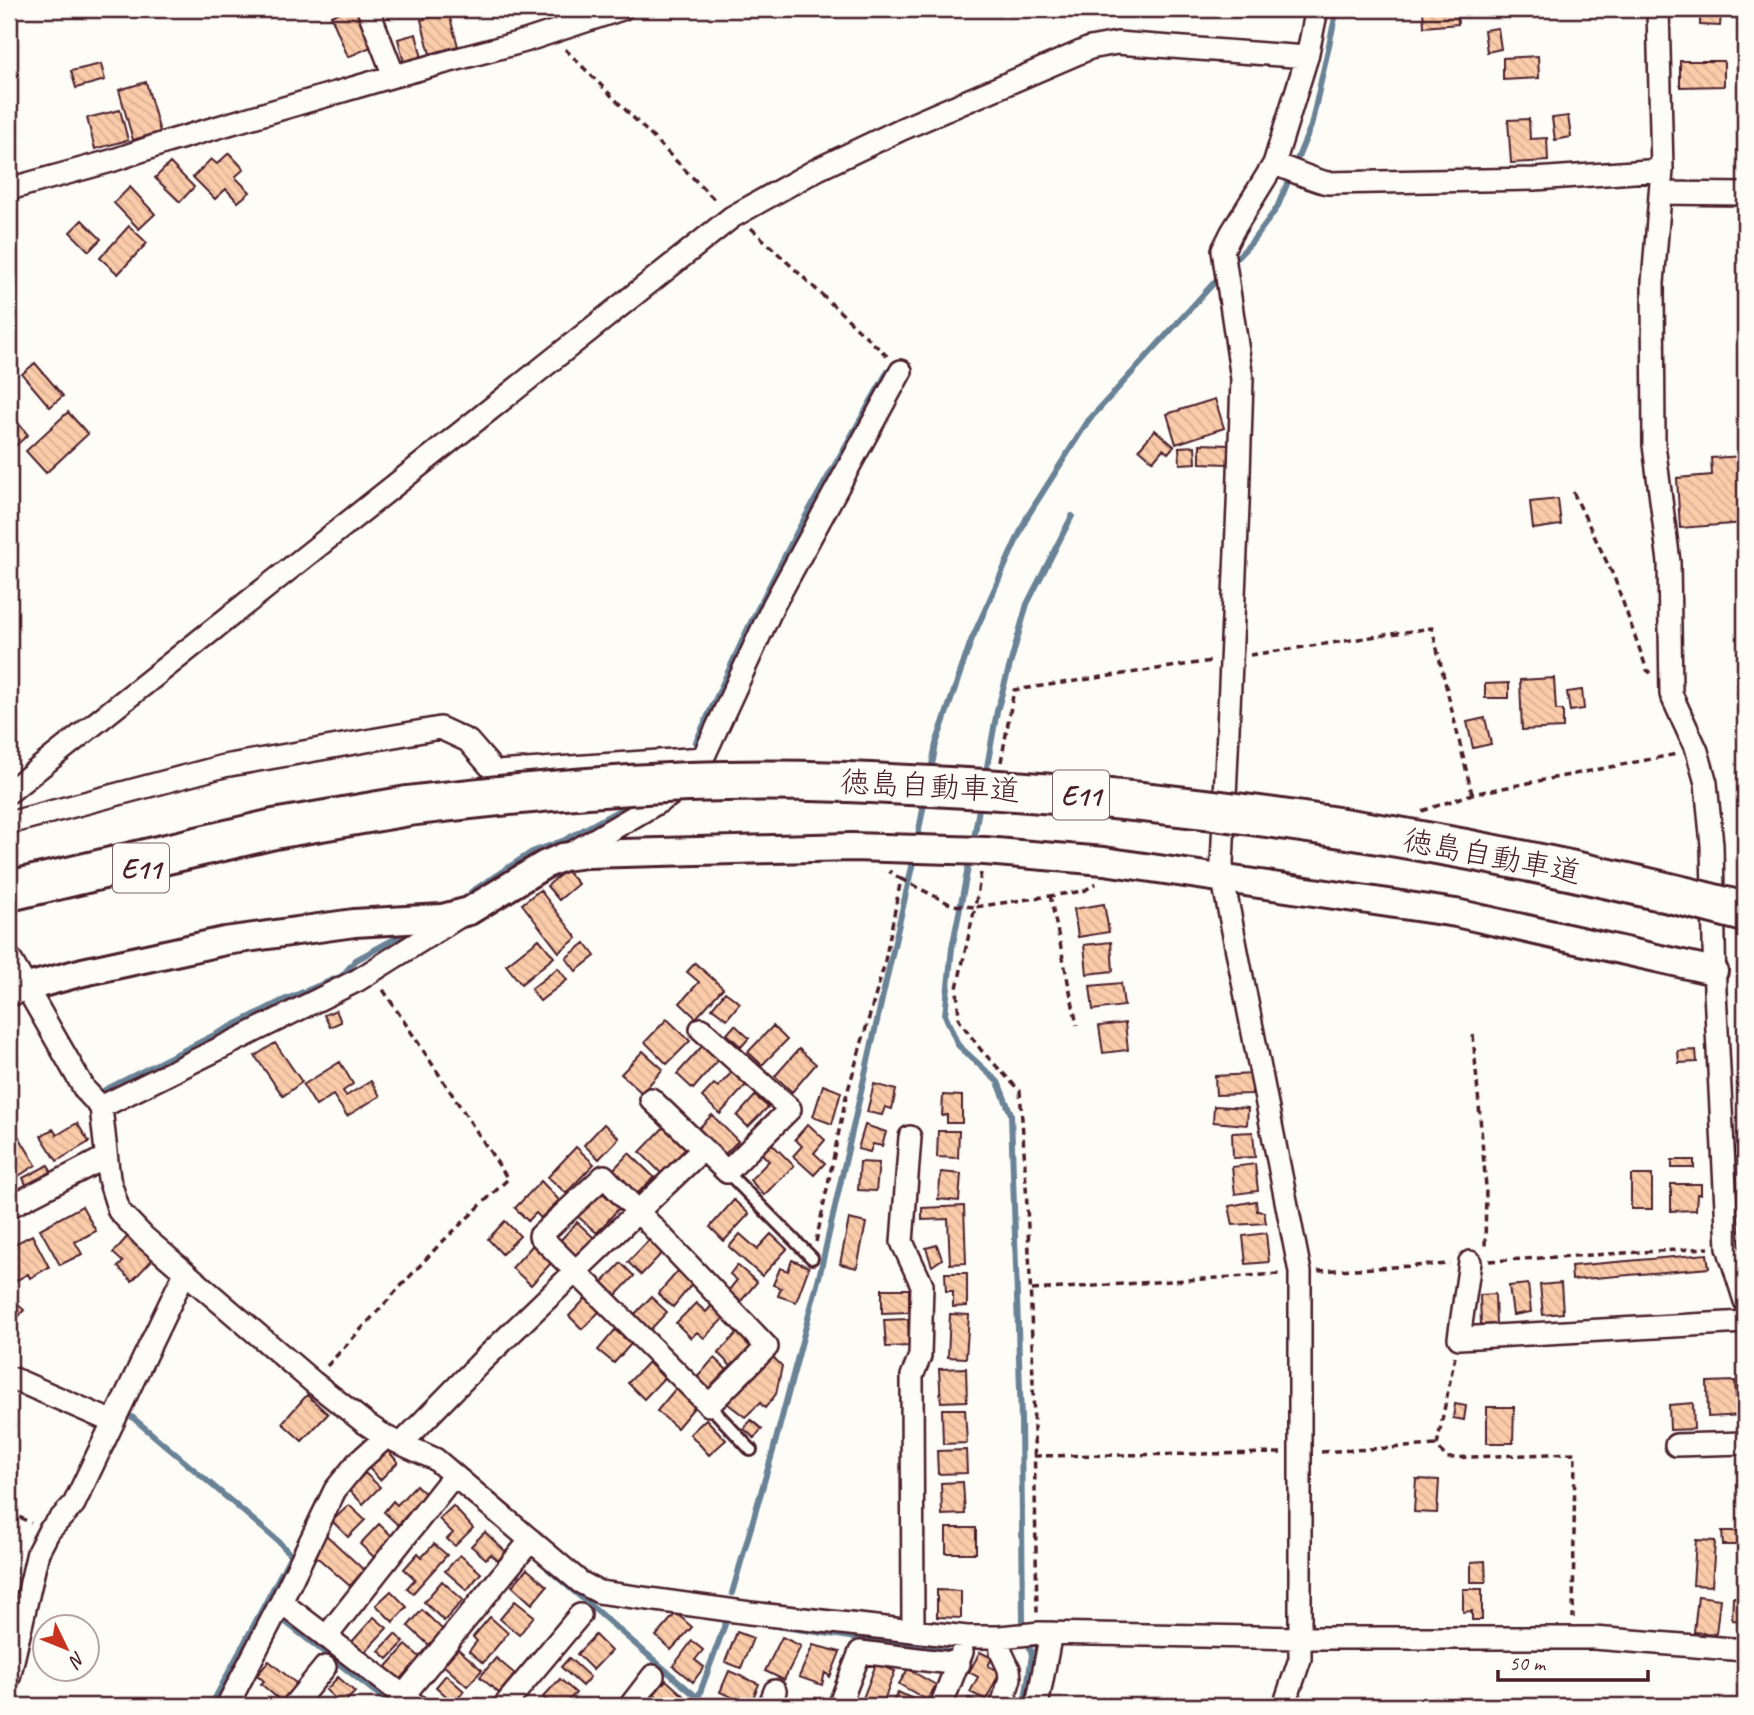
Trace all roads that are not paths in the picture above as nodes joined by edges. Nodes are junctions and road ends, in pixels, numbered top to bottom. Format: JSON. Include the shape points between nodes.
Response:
{"nodes":[{"id":1,"x":368,"y":9,"type":"edge"},
{"id":2,"x":622,"y":9,"type":"edge"},
{"id":3,"x":1317,"y":9,"type":"edge"},
{"id":4,"x":1658,"y":9,"type":"edge"},
{"id":5,"x":1307,"y":57,"type":"junction"},
{"id":6,"x":394,"y":76,"type":"junction"},
{"id":7,"x":1280,"y":166,"type":"junction"},
{"id":8,"x":1662,"y":170,"type":"junction"},
{"id":9,"x":9,"y":189,"type":"edge"},
{"id":10,"x":1660,"y":193,"type":"junction"},
{"id":11,"x":1745,"y":194,"type":"edge"},
{"id":12,"x":901,"y":371,"type":"road end"},
{"id":13,"x":703,"y":758,"type":"junction"},
{"id":14,"x":9,"y":792,"type":"edge"},
{"id":15,"x":9,"y":822,"type":"edge"},
{"id":16,"x":274,"y":829,"type":"junction"},
{"id":17,"x":563,"y":858,"type":"junction"},
{"id":18,"x":1223,"y":877,"type":"junction"},
{"id":19,"x":9,"y":891,"type":"edge"},
{"id":20,"x":9,"y":909,"type":"edge"},
{"id":21,"x":469,"y":911,"type":"junction"},
{"id":22,"x":1745,"y":912,"type":"edge"},
{"id":23,"x":9,"y":957,"type":"edge"},
{"id":24,"x":1714,"y":971,"type":"junction"},
{"id":25,"x":18,"y":989,"type":"edge"},
{"id":26,"x":701,"y":1029,"type":"dead end"},
{"id":27,"x":651,"y":1099,"type":"dead end"},
{"id":28,"x":101,"y":1107,"type":"junction"},
{"id":29,"x":910,"y":1137,"type":"dead end"},
{"id":30,"x":703,"y":1149,"type":"junction"},
{"id":31,"x":106,"y":1157,"type":"junction"},
{"id":32,"x":726,"y":1172,"type":"junction"},
{"id":33,"x":9,"y":1207,"type":"edge"},
{"id":34,"x":638,"y":1211,"type":"junction"},
{"id":35,"x":812,"y":1258,"type":"road end"},
{"id":36,"x":1477,"y":1262,"type":"road end"},
{"id":37,"x":576,"y":1271,"type":"junction"},
{"id":38,"x":185,"y":1272,"type":"junction"},
{"id":39,"x":1745,"y":1301,"type":"edge"},
{"id":40,"x":1745,"y":1322,"type":"edge"},
{"id":41,"x":9,"y":1380,"type":"edge"},
{"id":42,"x":709,"y":1405,"type":"junction"},
{"id":43,"x":113,"y":1422,"type":"junction"},
{"id":44,"x":393,"y":1440,"type":"junction"},
{"id":45,"x":1745,"y":1443,"type":"edge"},
{"id":46,"x":1676,"y":1445,"type":"dead end"},
{"id":47,"x":751,"y":1450,"type":"dead end"},
{"id":48,"x":454,"y":1475,"type":"junction"},
{"id":49,"x":531,"y":1540,"type":"junction"},
{"id":50,"x":281,"y":1602,"type":"junction"},
{"id":51,"x":580,"y":1615,"type":"dead end"},
{"id":52,"x":15,"y":1624,"type":"edge"},
{"id":53,"x":914,"y":1631,"type":"junction"},
{"id":54,"x":1036,"y":1634,"type":"junction"},
{"id":55,"x":326,"y":1637,"type":"junction"},
{"id":56,"x":967,"y":1637,"type":"junction"},
{"id":57,"x":1000,"y":1637,"type":"junction"},
{"id":58,"x":1300,"y":1638,"type":"junction"},
{"id":59,"x":1745,"y":1650,"type":"edge"},
{"id":60,"x":959,"y":1664,"type":"junction"},
{"id":61,"x":325,"y":1667,"type":"dead end"},
{"id":62,"x":653,"y":1676,"type":"dead end"},
{"id":63,"x":9,"y":1678,"type":"edge"},
{"id":64,"x":410,"y":1701,"type":"edge"},
{"id":65,"x":227,"y":1706,"type":"edge"},
{"id":66,"x":293,"y":1706,"type":"edge"},
{"id":67,"x":504,"y":1706,"type":"edge"},
{"id":68,"x":630,"y":1706,"type":"edge"},
{"id":69,"x":839,"y":1706,"type":"edge"},
{"id":70,"x":941,"y":1706,"type":"edge"},
{"id":71,"x":1002,"y":1706,"type":"edge"},
{"id":72,"x":1037,"y":1706,"type":"edge"},
{"id":73,"x":1284,"y":1706,"type":"edge"}],
"edges":[{"from":1,"to":6,"type":"street"},
{"from":2,"to":6,"type":"street"},
{"from":3,"to":5,"type":"street"},
{"from":4,"to":8,"type":"street"},
{"from":5,"to":7,"type":"street"},
{"from":5,"to":14,"type":"street","via":[[1117,43],[1090,48],[902,129],[734,215]]},
{"from":6,"to":9,"type":"street"},
{"from":7,"to":8,"type":"street","via":[[1327,183],[1507,180]]},
{"from":7,"to":18,"type":"street","via":[[1223,250],[1242,379]]},
{"from":8,"to":10,"type":"street"},
{"from":10,"to":11,"type":"street"},
{"from":10,"to":24,"type":"street","via":[[1653,284],[1654,446],[1669,562],[1671,694],[1706,783]]},
{"from":12,"to":13,"type":"street","via":[[774,604]]},
{"from":13,"to":15,"type":"street","via":[[495,772],[468,741],[440,728],[224,766]]},
{"from":13,"to":17,"type":"street","via":[[669,796]]},
{"from":16,"to":19,"type":"highway","name":"徳島自動車道","number":"E11"},
{"from":16,"to":20,"type":"highway","name":"徳島自動車道","number":"E11"},
{"from":16,"to":22,"type":"highway","name":"徳島自動車道","number":"E11","bridge":true,"via":[[408,806],[547,790],[726,781],[868,782],[1048,792],[1334,826],[1492,853]]},
{"from":17,"to":18,"type":"street","via":[[852,847],[1012,853]]},
{"from":17,"to":21,"type":"street","via":[[544,864]]},
{"from":18,"to":24,"type":"street","via":[[1456,913]]},
{"from":18,"to":58,"type":"street","via":[[1300,1272]]},
{"from":21,"to":25,"type":"street","via":[[442,918],[354,923],[225,941]]},
{"from":21,"to":28,"type":"street","via":[[358,980]]},
{"from":23,"to":25,"type":"street"},
{"from":24,"to":39,"type":"street","via":[[1728,1247]]},
{"from":25,"to":28,"type":"street"},
{"from":26,"to":32,"type":"street","via":[[790,1109]]},
{"from":27,"to":30,"type":"street"},
{"from":28,"to":31,"type":"street"},
{"from":29,"to":53,"type":"street","via":[[902,1242],[922,1285],[920,1356],[912,1376]]},
{"from":30,"to":32,"type":"street"},
{"from":30,"to":34,"type":"street"},
{"from":31,"to":33,"type":"street"},
{"from":31,"to":38,"type":"street","via":[[119,1211]]},
{"from":32,"to":35,"type":"lane"},
{"from":34,"to":37,"type":"street"},
{"from":34,"to":37,"type":"street","via":[[604,1176],[540,1236]]},
{"from":34,"to":42,"type":"street","via":[[767,1347]]},
{"from":36,"to":40,"type":"street","via":[[1459,1338]]},
{"from":37,"to":42,"type":"street"},
{"from":37,"to":44,"type":"street"},
{"from":38,"to":43,"type":"street"},
{"from":38,"to":44,"type":"street","via":[[313,1382]]},
{"from":41,"to":43,"type":"street"},
{"from":42,"to":47,"type":"lane"},
{"from":43,"to":52,"type":"street","via":[[74,1504],[49,1531],[38,1552]]},
{"from":44,"to":48,"type":"street","via":[[435,1459]]},
{"from":44,"to":50,"type":"street","via":[[357,1463],[335,1490]]},
{"from":45,"to":46,"type":"street"},
{"from":48,"to":49,"type":"street"},
{"from":48,"to":55,"type":"street"},
{"from":49,"to":53,"type":"street","via":[[580,1582],[599,1592]]},
{"from":49,"to":64,"type":"street"},
{"from":50,"to":55,"type":"street"},
{"from":50,"to":65,"type":"street"},
{"from":51,"to":67,"type":"street"},
{"from":52,"to":63,"type":"street"},
{"from":53,"to":56,"type":"street"},
{"from":54,"to":57,"type":"street"},
{"from":54,"to":58,"type":"street"},
{"from":54,"to":72,"type":"street"},
{"from":55,"to":64,"type":"street"},
{"from":56,"to":57,"type":"street"},
{"from":56,"to":60,"type":"street"},
{"from":57,"to":71,"type":"street","via":[[1010,1678]]},
{"from":58,"to":59,"type":"street","via":[[1594,1637]]},
{"from":58,"to":73,"type":"street","via":[[1300,1659]]},
{"from":60,"to":69,"type":"street","via":[[860,1652]]},
{"from":60,"to":70,"type":"street"},
{"from":61,"to":66,"type":"street"},
{"from":62,"to":68,"type":"street"}]}
